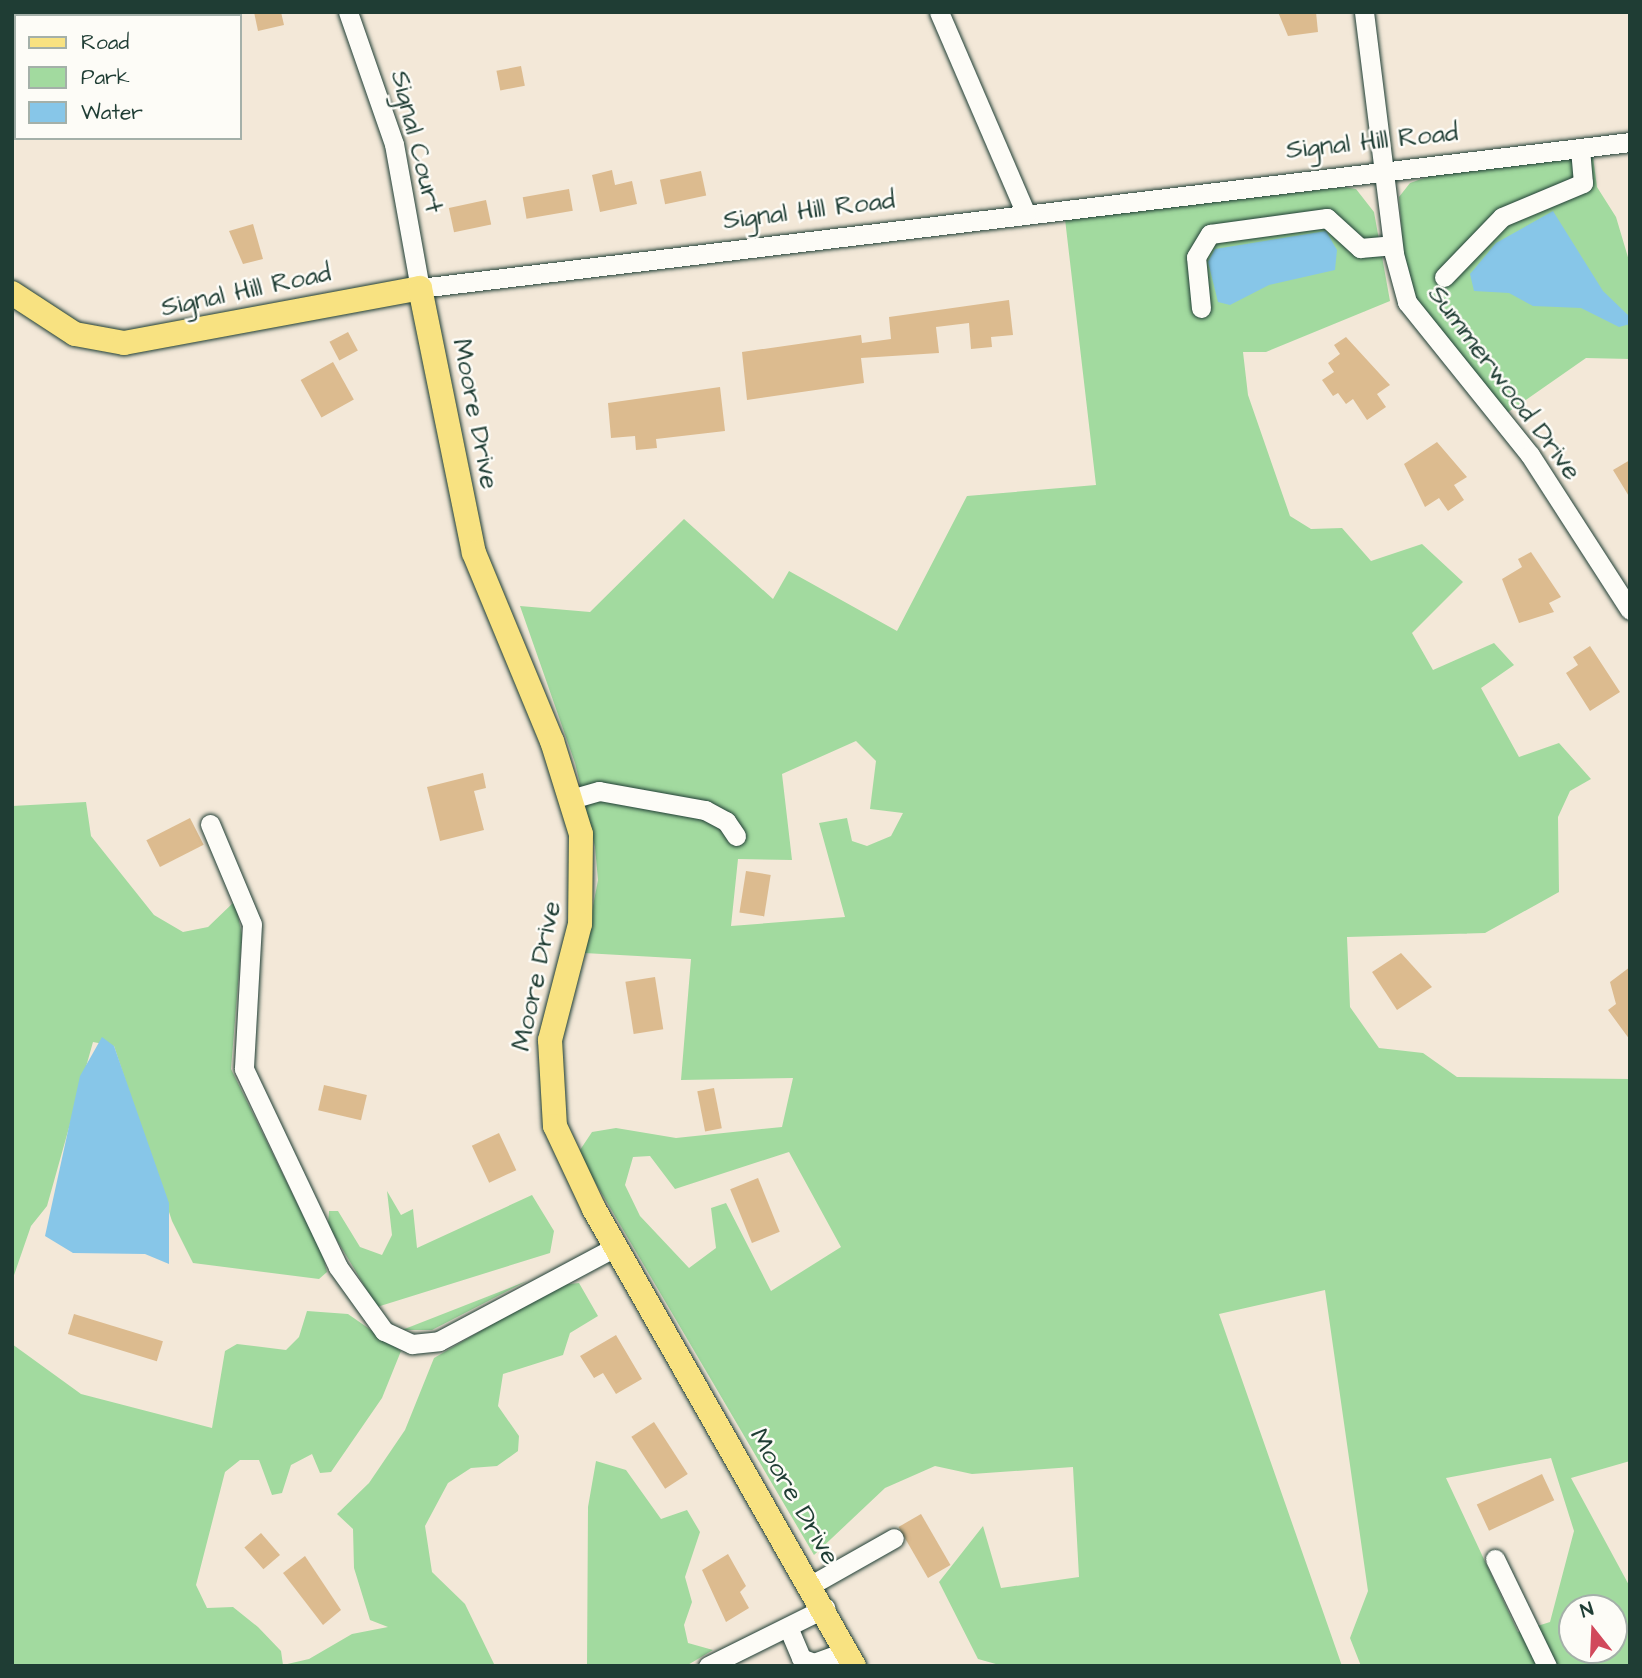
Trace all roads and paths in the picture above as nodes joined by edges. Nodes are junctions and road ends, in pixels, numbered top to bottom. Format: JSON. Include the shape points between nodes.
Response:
{"nodes":[{"id":1,"x":348,"y":12,"type":"edge"},
{"id":2,"x":939,"y":12,"type":"edge"},
{"id":3,"x":1364,"y":12,"type":"edge"},
{"id":4,"x":1630,"y":142,"type":"edge"},
{"id":5,"x":1580,"y":149,"type":"junction"},
{"id":6,"x":1382,"y":171,"type":"junction"},
{"id":7,"x":1026,"y":214,"type":"junction"},
{"id":8,"x":1392,"y":245,"type":"junction"},
{"id":9,"x":1444,"y":277,"type":"dead end"},
{"id":10,"x":420,"y":288,"type":"junction"},
{"id":11,"x":12,"y":293,"type":"edge"},
{"id":12,"x":1201,"y":308,"type":"dead end"},
{"id":13,"x":1630,"y":610,"type":"edge"},
{"id":14,"x":571,"y":799,"type":"junction"},
{"id":15,"x":210,"y":824,"type":"dead end"},
{"id":16,"x":736,"y":836,"type":"dead end"},
{"id":17,"x":615,"y":1247,"type":"junction"},
{"id":18,"x":894,"y":1538,"type":"dead end"},
{"id":19,"x":1495,"y":1559,"type":"dead end"},
{"id":20,"x":811,"y":1585,"type":"junction"},
{"id":21,"x":825,"y":1608,"type":"junction"},
{"id":22,"x":788,"y":1627,"type":"junction"},
{"id":23,"x":850,"y":1658,"type":"edge"},
{"id":24,"x":708,"y":1666,"type":"edge"},
{"id":25,"x":1547,"y":1666,"type":"edge"}],
"edges":[{"from":1,"to":10,"type":"street","name":"Signal Court","via":[[394,144]]},
{"from":2,"to":7,"type":"street"},
{"from":3,"to":6,"type":"street","name":"Summerwood Drive"},
{"from":4,"to":5,"type":"street","name":"Signal Hill Road"},
{"from":5,"to":6,"type":"street","name":"Signal Hill Road"},
{"from":5,"to":9,"type":"street","via":[[1583,183],[1502,218]]},
{"from":6,"to":7,"type":"street","name":"Signal Hill Road"},
{"from":6,"to":8,"type":"street","name":"Summerwood Drive"},
{"from":7,"to":10,"type":"street","name":"Signal Hill Road"},
{"from":8,"to":12,"type":"street","via":[[1360,248],[1327,218],[1228,225],[1210,234],[1198,249]]},
{"from":8,"to":13,"type":"street","name":"Summerwood Drive","via":[[1407,302],[1530,454]]},
{"from":10,"to":11,"type":"main road","name":"Signal Hill Road","via":[[124,343],[75,334]]},
{"from":10,"to":14,"type":"main road","name":"Moore Drive","via":[[474,553]]},
{"from":14,"to":16,"type":"street","via":[[607,792],[654,806],[705,810],[726,821]]},
{"from":14,"to":17,"type":"main road","name":"Moore Drive","via":[[581,834],[585,894],[550,1040],[549,1097],[565,1153]]},
{"from":15,"to":17,"type":"street","via":[[252,924],[244,1069],[338,1266],[384,1331],[412,1344],[439,1341]]},
{"from":17,"to":20,"type":"main road","name":"Moore Drive"},
{"from":18,"to":20,"type":"street"},
{"from":19,"to":25,"type":"street"},
{"from":20,"to":21,"type":"main road","name":"Moore Drive"},
{"from":21,"to":22,"type":"street"},
{"from":21,"to":23,"type":"main road","name":"Moore Drive"},
{"from":22,"to":23,"type":"street","via":[[801,1658],[814,1663]]},
{"from":22,"to":24,"type":"street"}]}
